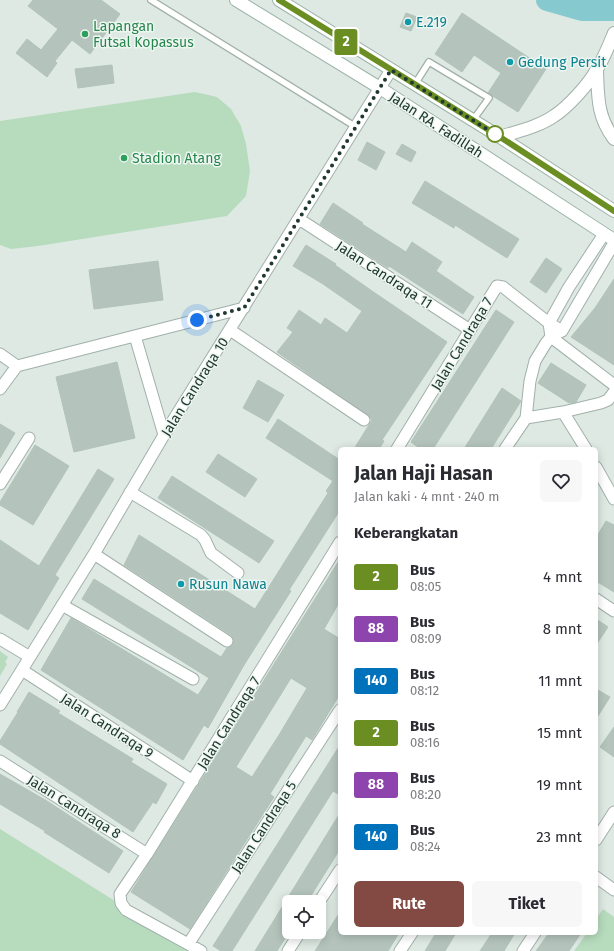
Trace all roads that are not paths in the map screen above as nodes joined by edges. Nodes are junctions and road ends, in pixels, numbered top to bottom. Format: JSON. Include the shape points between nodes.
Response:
{"nodes":[{"id":1,"x":151,"y":0,"type":"edge"},
{"id":2,"x":236,"y":0,"type":"edge"},
{"id":3,"x":279,"y":0,"type":"edge"},
{"id":4,"x":614,"y":33,"type":"edge"},
{"id":5,"x":391,"y":70,"type":"junction"},
{"id":6,"x":597,"y":70,"type":"junction"},
{"id":7,"x":415,"y":84,"type":"junction"},
{"id":8,"x":380,"y":88,"type":"junction"},
{"id":9,"x":473,"y":120,"type":"junction"},
{"id":10,"x":356,"y":127,"type":"junction"},
{"id":11,"x":500,"y":137,"type":"junction"},
{"id":12,"x":614,"y":139,"type":"edge"},
{"id":13,"x":614,"y":211,"type":"edge"},
{"id":14,"x":298,"y":219,"type":"junction"},
{"id":15,"x":611,"y":239,"type":"edge"},
{"id":16,"x":244,"y":308,"type":"junction"},
{"id":17,"x":549,"y":323,"type":"junction"},
{"id":18,"x":230,"y":330,"type":"junction"},
{"id":19,"x":470,"y":330,"type":"junction"},
{"id":20,"x":562,"y":331,"type":"junction"},
{"id":21,"x":135,"y":336,"type":"junction"},
{"id":22,"x":548,"y":340,"type":"junction"},
{"id":23,"x":0,"y":354,"type":"edge"},
{"id":24,"x":17,"y":366,"type":"junction"},
{"id":25,"x":614,"y":385,"type":"edge"},
{"id":26,"x":0,"y":389,"type":"edge"},
{"id":27,"x":614,"y":392,"type":"edge"},
{"id":28,"x":563,"y":412,"type":"junction"},
{"id":29,"x":526,"y":418,"type":"junction"},
{"id":30,"x":364,"y":420,"type":"dead end"},
{"id":31,"x":164,"y":435,"type":"junction"},
{"id":32,"x":29,"y":438,"type":"dead end"},
{"id":33,"x":398,"y":447,"type":"edge"},
{"id":34,"x":506,"y":447,"type":"edge"},
{"id":35,"x":585,"y":447,"type":"edge"},
{"id":36,"x":598,"y":471,"type":"edge"},
{"id":37,"x":0,"y":484,"type":"edge"},
{"id":38,"x":130,"y":492,"type":"junction"},
{"id":39,"x":614,"y":499,"type":"edge"},
{"id":40,"x":338,"y":545,"type":"edge"},
{"id":41,"x":94,"y":554,"type":"junction"},
{"id":42,"x":238,"y":573,"type":"dead end"},
{"id":43,"x":598,"y":600,"type":"edge"},
{"id":44,"x":62,"y":605,"type":"junction"},
{"id":45,"x":614,"y":610,"type":"edge"},
{"id":46,"x":0,"y":639,"type":"edge"},
{"id":47,"x":227,"y":641,"type":"dead end"},
{"id":48,"x":30,"y":657,"type":"junction"},
{"id":49,"x":22,"y":670,"type":"junction"},
{"id":50,"x":193,"y":679,"type":"dead end"},
{"id":51,"x":0,"y":705,"type":"edge"},
{"id":52,"x":338,"y":713,"type":"edge"},
{"id":53,"x":0,"y":761,"type":"edge"},
{"id":54,"x":193,"y":781,"type":"junction"},
{"id":55,"x":614,"y":812,"type":"edge"},
{"id":56,"x":598,"y":837,"type":"edge"},
{"id":57,"x":147,"y":854,"type":"junction"},
{"id":58,"x":338,"y":873,"type":"edge"},
{"id":59,"x":598,"y":878,"type":"edge"},
{"id":60,"x":614,"y":890,"type":"edge"},
{"id":61,"x":324,"y":895,"type":"edge"},
{"id":62,"x":411,"y":935,"type":"edge"},
{"id":63,"x":534,"y":935,"type":"edge"},
{"id":64,"x":296,"y":939,"type":"edge"},
{"id":65,"x":189,"y":943,"type":"junction"},
{"id":66,"x":201,"y":951,"type":"edge"},
{"id":67,"x":288,"y":951,"type":"edge"},
{"id":68,"x":400,"y":951,"type":"edge"},
{"id":69,"x":523,"y":951,"type":"edge"}],
"edges":[{"from":1,"to":10,"type":"lane"},
{"from":2,"to":8,"type":"main road","name":"Jalan RA. Fadillah"},
{"from":3,"to":5,"type":"main road","name":"Jalan RA. Fadillah"},
{"from":4,"to":6,"type":"main road"},
{"from":5,"to":7,"type":"main road","name":"Jalan RA. Fadillah"},
{"from":5,"to":8,"type":"street","name":"Jalan Candraqa 10"},
{"from":6,"to":11,"type":"main road","via":[[578,94],[554,116]]},
{"from":6,"to":12,"type":"main road","via":[[599,106],[603,122]]},
{"from":7,"to":9,"type":"main road","name":"Jalan RA. Fadillah"},
{"from":7,"to":9,"type":"lane","via":[[429,62],[489,98]]},
{"from":8,"to":10,"type":"street","name":"Jalan Candraqa 10"},
{"from":8,"to":15,"type":"main road","name":"Jalan RA. Fadillah"},
{"from":9,"to":11,"type":"main road","name":"Jalan RA. Fadillah"},
{"from":10,"to":14,"type":"street","name":"Jalan Candraqa 10"},
{"from":11,"to":13,"type":"main road","name":"Jalan RA. Fadillah"},
{"from":14,"to":16,"type":"street","name":"Jalan Candraqa 10"},
{"from":14,"to":19,"type":"street","name":"Jalan Candraqa 11"},
{"from":15,"to":17,"type":"street","via":[[569,287]]},
{"from":15,"to":20,"type":"street"},
{"from":16,"to":18,"type":"street","name":"Jalan Candraqa 10"},
{"from":16,"to":21,"type":"street"},
{"from":17,"to":19,"type":"street","name":"Jalan Candraqa 7","via":[[500,286],[496,287]]},
{"from":17,"to":20,"type":"street","name":"Jalan Candraqa 7"},
{"from":17,"to":22,"type":"street"},
{"from":18,"to":30,"type":"street"},
{"from":18,"to":31,"type":"street","name":"Jalan Candraqa 10"},
{"from":19,"to":33,"type":"street","name":"Jalan Candraqa 7"},
{"from":20,"to":22,"type":"street"},
{"from":21,"to":24,"type":"street"},
{"from":21,"to":31,"type":"street"},
{"from":22,"to":25,"type":"street"},
{"from":22,"to":29,"type":"street","via":[[535,361]]},
{"from":23,"to":24,"type":"street"},
{"from":24,"to":26,"type":"street"},
{"from":27,"to":28,"type":"street","via":[[605,402]]},
{"from":28,"to":29,"type":"street"},
{"from":28,"to":35,"type":"street"},
{"from":29,"to":34,"type":"street"},
{"from":31,"to":38,"type":"street","name":"Jalan Candraqa 10"},
{"from":32,"to":37,"type":"street"},
{"from":36,"to":39,"type":"street"},
{"from":38,"to":41,"type":"street","name":"Jalan Candraqa 10"},
{"from":38,"to":42,"type":"street","via":[[201,535],[211,553]]},
{"from":40,"to":54,"type":"street","name":"Jalan Candraqa 7"},
{"from":41,"to":44,"type":"street","name":"Jalan Candraqa 10"},
{"from":41,"to":47,"type":"street"},
{"from":43,"to":45,"type":"street"},
{"from":44,"to":48,"type":"street","name":"Jalan Candraqa 10"},
{"from":44,"to":50,"type":"street"},
{"from":46,"to":48,"type":"street"},
{"from":48,"to":49,"type":"street","name":"Jalan Candraqa 10"},
{"from":49,"to":51,"type":"street","name":"Jalan Candraqa 10"},
{"from":49,"to":54,"type":"street","name":"Jalan Candraqa 9"},
{"from":52,"to":65,"type":"street","name":"Jalan Candraqa 5"},
{"from":53,"to":57,"type":"street","name":"Jalan Candraqa 8"},
{"from":54,"to":57,"type":"street","name":"Jalan Candraqa 7"},
{"from":55,"to":56,"type":"street"},
{"from":57,"to":65,"type":"street","name":"Jalan Candraqa 7","via":[[120,894],[121,903],[126,910]]},
{"from":58,"to":61,"type":"street"},
{"from":59,"to":60,"type":"street"},
{"from":62,"to":68,"type":"street"},
{"from":63,"to":69,"type":"street"},
{"from":64,"to":67,"type":"street"},
{"from":65,"to":66,"type":"street"}]}
